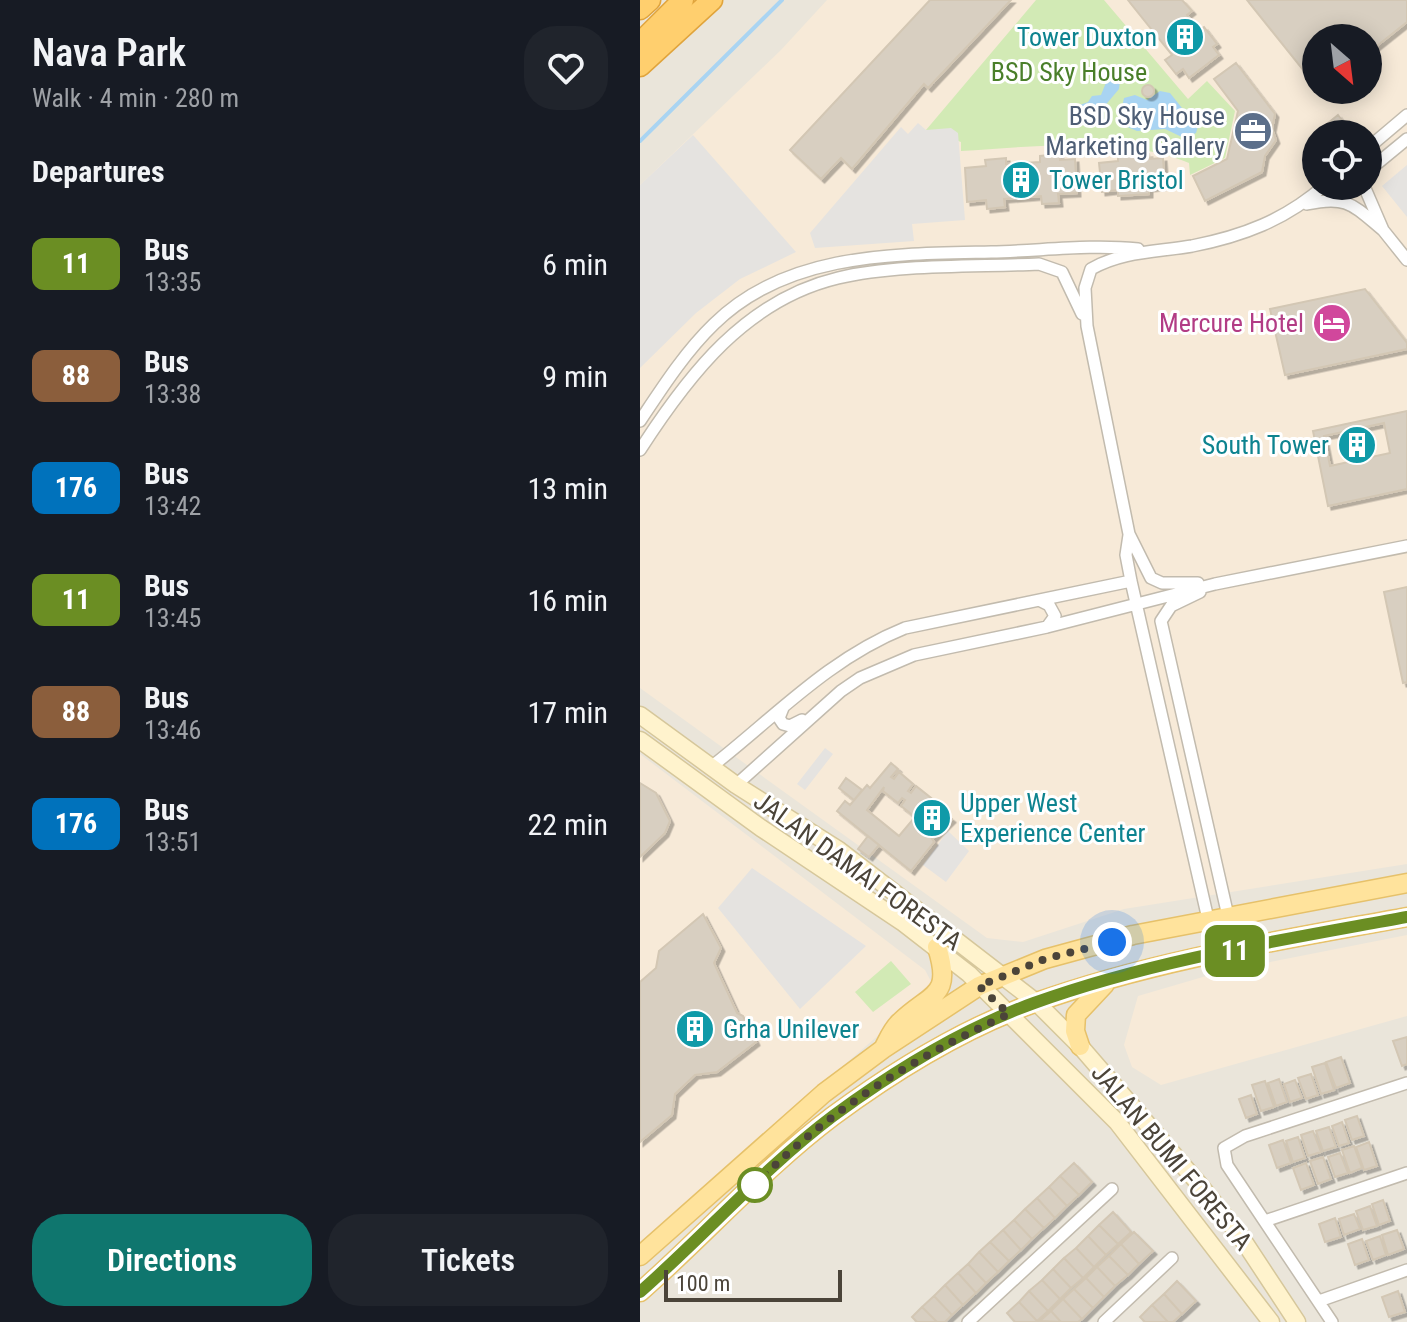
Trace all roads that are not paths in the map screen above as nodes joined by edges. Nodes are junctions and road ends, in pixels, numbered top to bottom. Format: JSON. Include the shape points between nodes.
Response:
{"nodes":[{"id":1,"x":650,"y":0,"type":"edge"},
{"id":2,"x":683,"y":0,"type":"edge"},
{"id":3,"x":712,"y":0,"type":"edge"},
{"id":4,"x":640,"y":9,"type":"edge"},
{"id":5,"x":640,"y":43,"type":"edge"},
{"id":6,"x":640,"y":66,"type":"edge"},
{"id":7,"x":1407,"y":115,"type":"edge"},
{"id":8,"x":1382,"y":136,"type":"edge"},
{"id":9,"x":1407,"y":139,"type":"edge"},
{"id":10,"x":1382,"y":160,"type":"edge"},
{"id":11,"x":1309,"y":200,"type":"edge"},
{"id":12,"x":1370,"y":200,"type":"edge"},
{"id":13,"x":1303,"y":205,"type":"junction"},
{"id":14,"x":1383,"y":230,"type":"junction"},
{"id":15,"x":1038,"y":251,"type":"junction"},
{"id":16,"x":1149,"y":251,"type":"junction"},
{"id":17,"x":1407,"y":260,"type":"edge"},
{"id":18,"x":1039,"y":264,"type":"junction"},
{"id":19,"x":1087,"y":326,"type":"junction"},
{"id":20,"x":640,"y":421,"type":"edge"},
{"id":21,"x":640,"y":450,"type":"edge"},
{"id":22,"x":1129,"y":534,"type":"junction"},
{"id":23,"x":1407,"y":546,"type":"edge"},
{"id":24,"x":1131,"y":581,"type":"junction"},
{"id":25,"x":1215,"y":584,"type":"junction"},
{"id":26,"x":1041,"y":601,"type":"junction"},
{"id":27,"x":1137,"y":602,"type":"junction"},
{"id":28,"x":1047,"y":627,"type":"junction"},
{"id":29,"x":783,"y":706,"type":"junction"},
{"id":30,"x":820,"y":710,"type":"junction"},
{"id":31,"x":640,"y":715,"type":"edge"},
{"id":32,"x":640,"y":740,"type":"edge"},
{"id":33,"x":711,"y":767,"type":"junction"},
{"id":34,"x":736,"y":785,"type":"junction"},
{"id":35,"x":1213,"y":858,"type":"junction"},
{"id":36,"x":1194,"y":864,"type":"junction"},
{"id":37,"x":1407,"y":883,"type":"edge"},
{"id":38,"x":1228,"y":916,"type":"junction"},
{"id":39,"x":1407,"y":917,"type":"edge"},
{"id":40,"x":1208,"y":919,"type":"junction"},
{"id":41,"x":937,"y":947,"type":"junction"},
{"id":42,"x":1005,"y":975,"type":"junction"},
{"id":43,"x":1113,"y":977,"type":"junction"},
{"id":44,"x":979,"y":986,"type":"junction"},
{"id":45,"x":1036,"y":1002,"type":"junction"},
{"id":46,"x":1009,"y":1014,"type":"junction"},
{"id":47,"x":1080,"y":1046,"type":"junction"},
{"id":48,"x":883,"y":1049,"type":"junction"},
{"id":49,"x":1407,"y":1083,"type":"edge"},
{"id":50,"x":1407,"y":1173,"type":"edge"},
{"id":51,"x":1112,"y":1189,"type":"dead end"},
{"id":52,"x":1265,"y":1221,"type":"junction"},
{"id":53,"x":640,"y":1256,"type":"edge"},
{"id":54,"x":1172,"y":1258,"type":"dead end"},
{"id":55,"x":1407,"y":1270,"type":"edge"},
{"id":56,"x":659,"y":1276,"type":"junction"},
{"id":57,"x":640,"y":1292,"type":"edge"},
{"id":58,"x":640,"y":1299,"type":"edge"},
{"id":59,"x":1319,"y":1301,"type":"junction"},
{"id":60,"x":968,"y":1322,"type":"edge"},
{"id":61,"x":1104,"y":1322,"type":"edge"},
{"id":62,"x":1271,"y":1322,"type":"edge"},
{"id":63,"x":1297,"y":1322,"type":"edge"},
{"id":64,"x":1332,"y":1322,"type":"edge"}],
"edges":[{"from":1,"to":4,"type":"highway"},
{"from":2,"to":5,"type":"highway"},
{"from":3,"to":6,"type":"highway"},
{"from":7,"to":8,"type":"street"},
{"from":9,"to":10,"type":"street"},
{"from":11,"to":13,"type":"street"},
{"from":12,"to":14,"type":"street"},
{"from":13,"to":14,"type":"street","via":[[1348,202]]},
{"from":13,"to":16,"type":"street","via":[[1253,231]]},
{"from":14,"to":17,"type":"street"},
{"from":15,"to":16,"type":"street"},
{"from":15,"to":18,"type":"street"},
{"from":15,"to":20,"type":"street","via":[[873,257],[799,273],[750,296],[714,323]]},
{"from":16,"to":19,"type":"street","via":[[1091,269],[1085,288]]},
{"from":18,"to":19,"type":"street","via":[[1062,272]]},
{"from":18,"to":21,"type":"street","via":[[873,273],[807,287],[728,335]]},
{"from":19,"to":22,"type":"street"},
{"from":22,"to":24,"type":"street"},
{"from":22,"to":25,"type":"street","via":[[1151,578]]},
{"from":23,"to":25,"type":"street"},
{"from":24,"to":26,"type":"street"},
{"from":24,"to":27,"type":"street"},
{"from":25,"to":27,"type":"street"},
{"from":25,"to":35,"type":"street","via":[[1171,606],[1161,621]]},
{"from":26,"to":28,"type":"street","via":[[1055,616]]},
{"from":26,"to":29,"type":"street","via":[[905,628],[877,639],[824,671]]},
{"from":27,"to":28,"type":"street"},
{"from":27,"to":36,"type":"street"},
{"from":28,"to":30,"type":"street","via":[[914,655],[860,678]]},
{"from":29,"to":30,"type":"street","via":[[779,718],[790,726]]},
{"from":29,"to":33,"type":"street"},
{"from":30,"to":34,"type":"street"},
{"from":31,"to":33,"type":"main road","name":"JALAN DAMAI FORESTA"},
{"from":32,"to":41,"type":"main road","name":"JALAN DAMAI FORESTA"},
{"from":33,"to":34,"type":"main road","name":"JALAN DAMAI FORESTA"},
{"from":34,"to":42,"type":"main road","name":"JALAN DAMAI FORESTA","via":[[839,850]]},
{"from":35,"to":36,"type":"street","via":[[1204,869]]},
{"from":35,"to":38,"type":"street"},
{"from":36,"to":40,"type":"street"},
{"from":37,"to":38,"type":"main road"},
{"from":38,"to":40,"type":"main road"},
{"from":39,"to":43,"type":"main road"},
{"from":40,"to":42,"type":"main road","via":[[1045,959]]},
{"from":41,"to":44,"type":"main road","name":"JALAN DAMAI FORESTA"},
{"from":41,"to":48,"type":"main road","via":[[944,975],[940,991],[899,1022]]},
{"from":42,"to":44,"type":"main road"},
{"from":42,"to":45,"type":"main road","name":"JALAN DAMAI FORESTA"},
{"from":43,"to":45,"type":"main road"},
{"from":43,"to":47,"type":"main road","via":[[1076,1015]]},
{"from":44,"to":46,"type":"main road","name":"JALAN DAMAI FORESTA"},
{"from":44,"to":48,"type":"main road"},
{"from":45,"to":46,"type":"main road"},
{"from":45,"to":47,"type":"main road","name":"JALAN BUMI FORESTA"},
{"from":46,"to":56,"type":"main road","via":[[903,1068],[832,1117]]},
{"from":46,"to":62,"type":"main road","name":"JALAN BUMI FORESTA","via":[[1117,1122]]},
{"from":47,"to":63,"type":"main road","name":"JALAN BUMI FORESTA","via":[[1225,1216]]},
{"from":48,"to":53,"type":"main road","via":[[791,1120]]},
{"from":49,"to":52,"type":"street","via":[[1245,1136],[1224,1148],[1227,1165]]},
{"from":50,"to":52,"type":"street"},
{"from":51,"to":60,"type":"street"},
{"from":52,"to":59,"type":"street"},
{"from":54,"to":61,"type":"street"},
{"from":55,"to":59,"type":"street"},
{"from":56,"to":57,"type":"main road"},
{"from":56,"to":58,"type":"street"},
{"from":59,"to":64,"type":"street"}]}
